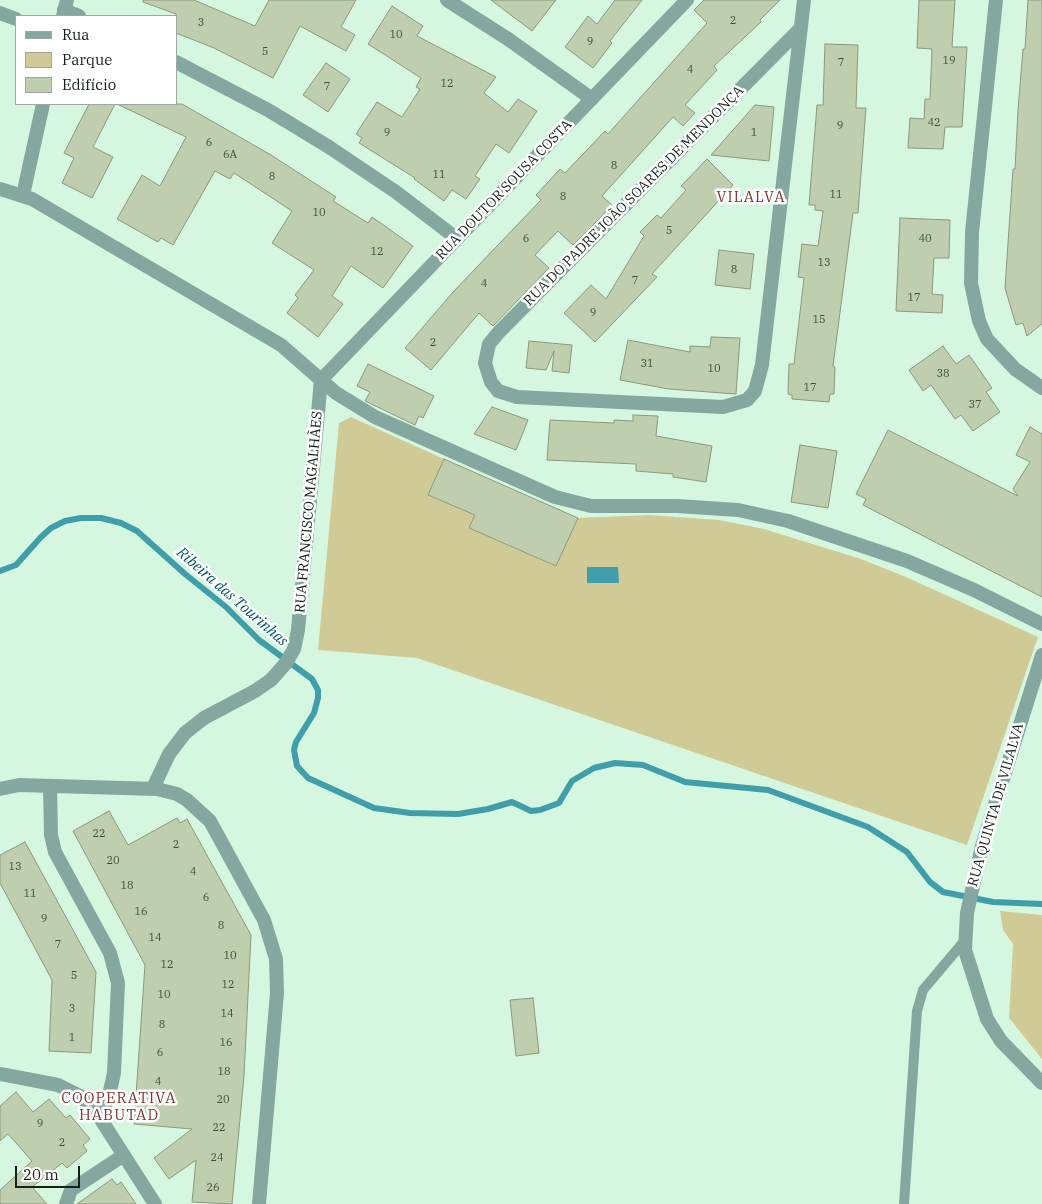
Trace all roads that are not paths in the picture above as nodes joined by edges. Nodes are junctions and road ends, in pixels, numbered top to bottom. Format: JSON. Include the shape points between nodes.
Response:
{"nodes":[{"id":1,"x":447,"y":0,"type":"edge"},
{"id":2,"x":688,"y":0,"type":"edge"},
{"id":3,"x":804,"y":0,"type":"edge"},
{"id":4,"x":996,"y":0,"type":"edge"},
{"id":5,"x":65,"y":9,"type":"edge"},
{"id":6,"x":0,"y":13,"type":"edge"},
{"id":7,"x":76,"y":15,"type":"edge"},
{"id":8,"x":15,"y":19,"type":"edge"},
{"id":9,"x":800,"y":29,"type":"junction"},
{"id":10,"x":178,"y":63,"type":"edge"},
{"id":11,"x":592,"y":99,"type":"junction"},
{"id":12,"x":43,"y":105,"type":"edge"},
{"id":13,"x":0,"y":189,"type":"edge"},
{"id":14,"x":23,"y":195,"type":"junction"},
{"id":15,"x":456,"y":238,"type":"junction"},
{"id":16,"x":321,"y":380,"type":"junction"},
{"id":17,"x":1042,"y":388,"type":"edge"},
{"id":18,"x":1042,"y":624,"type":"edge"},
{"id":19,"x":1042,"y":655,"type":"edge"},
{"id":20,"x":50,"y":786,"type":"junction"},
{"id":21,"x":153,"y":788,"type":"junction"},
{"id":22,"x":0,"y":789,"type":"edge"},
{"id":23,"x":966,"y":939,"type":"junction"},
{"id":24,"x":0,"y":1074,"type":"edge"},
{"id":25,"x":1042,"y":1083,"type":"edge"},
{"id":26,"x":100,"y":1118,"type":"junction"},
{"id":27,"x":124,"y":1155,"type":"junction"},
{"id":28,"x":66,"y":1204,"type":"edge"},
{"id":29,"x":155,"y":1204,"type":"edge"},
{"id":30,"x":259,"y":1204,"type":"edge"},
{"id":31,"x":904,"y":1204,"type":"edge"}],
"edges":[{"from":1,"to":11,"type":"street"},
{"from":2,"to":11,"type":"street","name":"RUA DOUTOR SOUSA COSTA"},
{"from":3,"to":9,"type":"street"},
{"from":4,"to":17,"type":"street","via":[[972,232],[971,283],[979,321],[988,339],[1015,370]]},
{"from":5,"to":7,"type":"street"},
{"from":6,"to":8,"type":"street"},
{"from":9,"to":9,"type":"street","name":"RUA DO PADRE JOÃO SOARES DE MENDONÇA","via":[[499,332],[489,344],[486,354],[487,373],[498,390],[518,397],[723,407],[747,400],[755,391],[762,365]]},
{"from":10,"to":15,"type":"street","via":[[268,110],[329,147]]},
{"from":11,"to":15,"type":"street","name":"RUA DOUTOR SOUSA COSTA"},
{"from":12,"to":14,"type":"street"},
{"from":13,"to":14,"type":"street"},
{"from":14,"to":16,"type":"street","via":[[281,346]]},
{"from":15,"to":16,"type":"street","name":"RUA DOUTOR SOUSA COSTA"},
{"from":16,"to":18,"type":"street","via":[[375,417],[555,497],[591,506],[738,510],[788,521],[907,561]]},
{"from":16,"to":21,"type":"street","name":"RUA FRANCISCO MAGALHÃES","via":[[294,649],[286,664],[264,685],[185,732],[169,754]]},
{"from":19,"to":23,"type":"street","name":"RUA QUINTA DE VILALVA","via":[[995,799],[975,874],[967,913]]},
{"from":20,"to":21,"type":"street"},
{"from":20,"to":22,"type":"street"},
{"from":20,"to":26,"type":"street","via":[[51,835],[55,852],[110,952],[118,983],[114,1073]]},
{"from":21,"to":30,"type":"street","via":[[188,800],[210,821],[264,920],[273,945],[277,993]]},
{"from":23,"to":25,"type":"street","name":"RUA QUINTA DE VILALVA","via":[[965,950],[987,1019],[1001,1041]]},
{"from":23,"to":31,"type":"lane","via":[[923,990],[917,1011]]},
{"from":24,"to":26,"type":"street","via":[[66,1088],[82,1097]]},
{"from":26,"to":27,"type":"street"},
{"from":27,"to":28,"type":"street","via":[[72,1190]]},
{"from":27,"to":29,"type":"street"}]}
